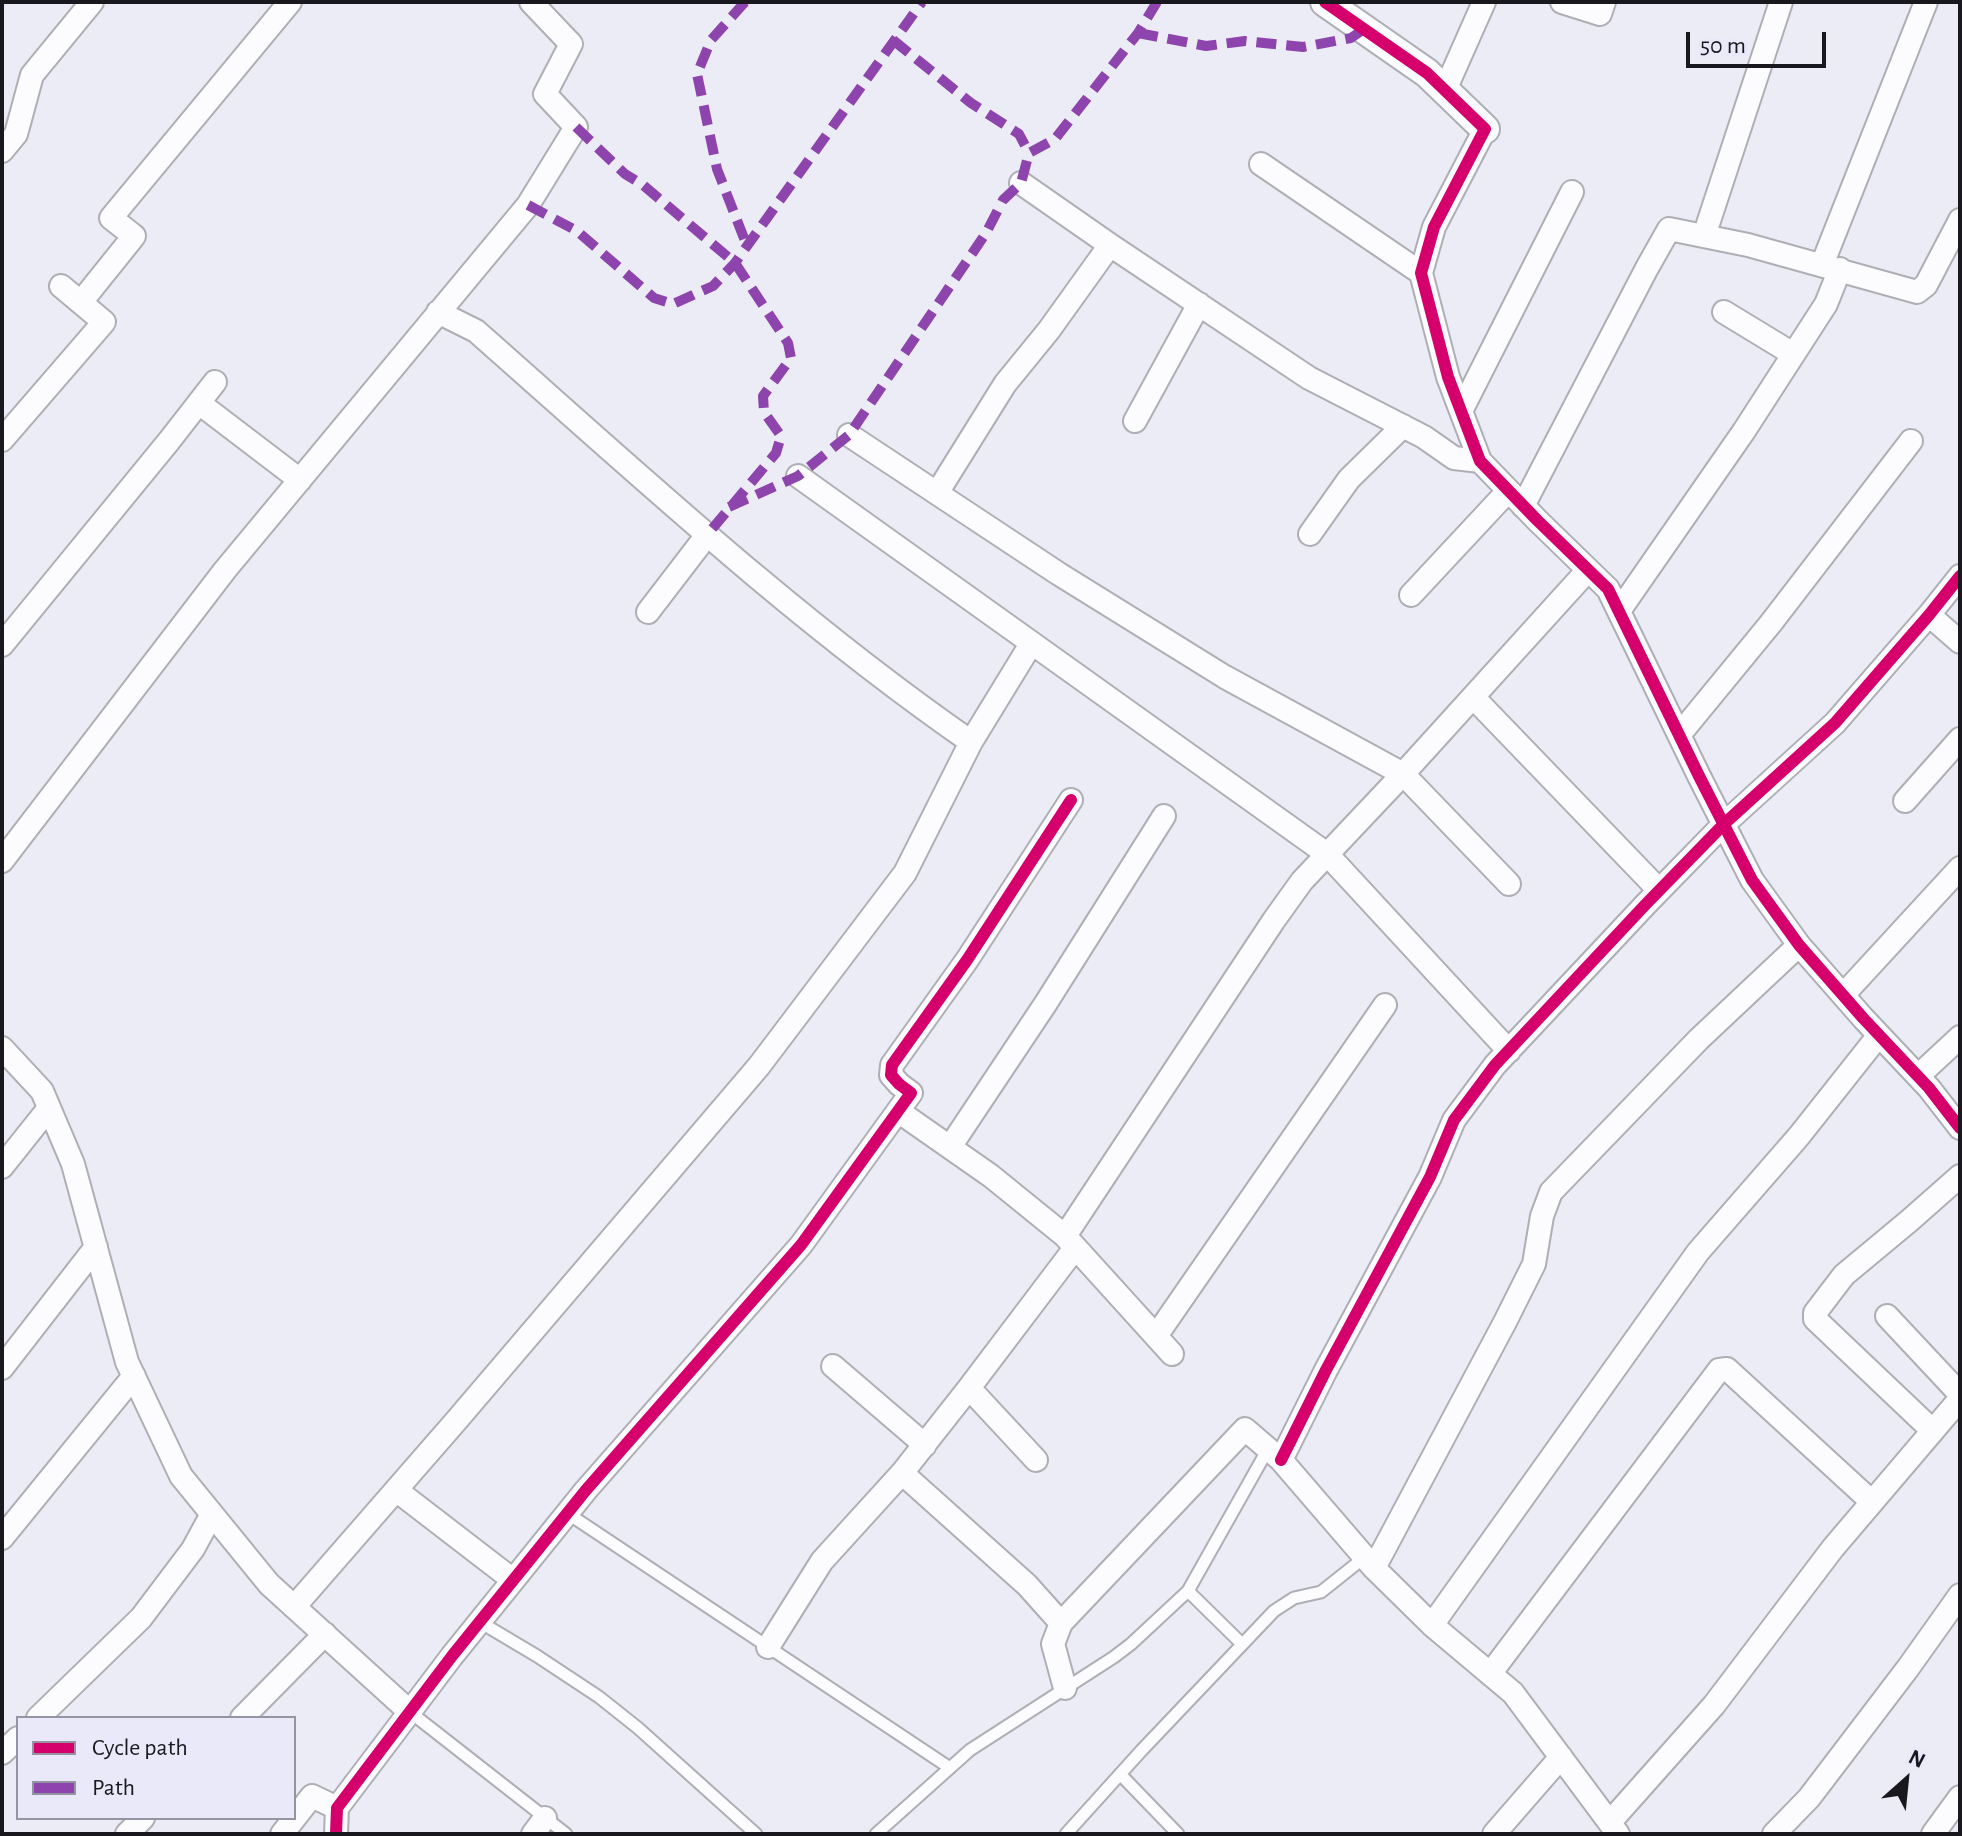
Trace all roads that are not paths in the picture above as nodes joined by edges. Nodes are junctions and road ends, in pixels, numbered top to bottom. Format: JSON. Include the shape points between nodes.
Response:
{"nodes":[{"id":1,"x":92,"y":2,"type":"edge"},
{"id":2,"x":290,"y":2,"type":"edge"},
{"id":3,"x":531,"y":2,"type":"edge"},
{"id":4,"x":1325,"y":2,"type":"edge"},
{"id":5,"x":1484,"y":2,"type":"edge"},
{"id":6,"x":1562,"y":2,"type":"edge"},
{"id":7,"x":1604,"y":2,"type":"edge"},
{"id":8,"x":1781,"y":2,"type":"edge"},
{"id":9,"x":1926,"y":2,"type":"edge"},
{"id":10,"x":1445,"y":90,"type":"junction"},
{"id":11,"x":1485,"y":129,"type":"joint"},
{"id":12,"x":2,"y":151,"type":"edge"},
{"id":13,"x":1261,"y":164,"type":"dead end"},
{"id":14,"x":1021,"y":183,"type":"dead end"},
{"id":15,"x":1572,"y":192,"type":"dead end"},
{"id":16,"x":1960,"y":220,"type":"edge"},
{"id":17,"x":1704,"y":236,"type":"junction"},
{"id":18,"x":1110,"y":245,"type":"junction"},
{"id":19,"x":1831,"y":267,"type":"junction"},
{"id":20,"x":1421,"y":273,"type":"junction"},
{"id":21,"x":61,"y":286,"type":"dead end"},
{"id":22,"x":81,"y":302,"type":"junction"},
{"id":23,"x":1199,"y":304,"type":"junction"},
{"id":24,"x":438,"y":312,"type":"junction"},
{"id":25,"x":1724,"y":312,"type":"dead end"},
{"id":26,"x":1793,"y":354,"type":"junction"},
{"id":27,"x":215,"y":382,"type":"dead end"},
{"id":28,"x":199,"y":403,"type":"junction"},
{"id":29,"x":1461,"y":411,"type":"junction"},
{"id":30,"x":1135,"y":421,"type":"dead end"},
{"id":31,"x":1403,"y":426,"type":"junction"},
{"id":32,"x":5,"y":431,"type":"edge"},
{"id":33,"x":849,"y":435,"type":"dead end"},
{"id":34,"x":1911,"y":441,"type":"dead end"},
{"id":35,"x":1480,"y":461,"type":"junction"},
{"id":36,"x":798,"y":476,"type":"dead end"},
{"id":37,"x":300,"y":480,"type":"junction"},
{"id":38,"x":937,"y":493,"type":"junction"},
{"id":39,"x":1516,"y":498,"type":"junction"},
{"id":40,"x":1310,"y":534,"type":"dead end"},
{"id":41,"x":707,"y":535,"type":"junction"},
{"id":42,"x":1588,"y":570,"type":"junction"},
{"id":43,"x":1960,"y":576,"type":"edge"},
{"id":44,"x":1411,"y":595,"type":"dead end"},
{"id":45,"x":1619,"y":611,"type":"junction"},
{"id":46,"x":648,"y":612,"type":"dead end"},
{"id":47,"x":1929,"y":615,"type":"junction"},
{"id":48,"x":1960,"y":642,"type":"edge"},
{"id":49,"x":1031,"y":644,"type":"junction"},
{"id":50,"x":2,"y":645,"type":"edge"},
{"id":51,"x":1473,"y":697,"type":"junction"},
{"id":52,"x":1679,"y":735,"type":"junction"},
{"id":53,"x":1960,"y":739,"type":"edge"},
{"id":54,"x":971,"y":742,"type":"junction"},
{"id":55,"x":1403,"y":774,"type":"junction"},
{"id":56,"x":1071,"y":800,"type":"dead end"},
{"id":57,"x":1905,"y":801,"type":"dead end"},
{"id":58,"x":1164,"y":816,"type":"dead end"},
{"id":59,"x":1724,"y":824,"type":"junction"},
{"id":60,"x":1327,"y":854,"type":"junction"},
{"id":61,"x":2,"y":861,"type":"edge"},
{"id":62,"x":1960,"y":868,"type":"edge"},
{"id":63,"x":1509,"y":884,"type":"dead end"},
{"id":64,"x":1659,"y":890,"type":"junction"},
{"id":65,"x":1799,"y":945,"type":"junction"},
{"id":66,"x":1844,"y":994,"type":"junction"},
{"id":67,"x":1385,"y":1005,"type":"dead end"},
{"id":68,"x":1879,"y":1035,"type":"junction"},
{"id":69,"x":1960,"y":1037,"type":"edge"},
{"id":70,"x":2,"y":1048,"type":"edge"},
{"id":71,"x":1509,"y":1051,"type":"junction"},
{"id":72,"x":1918,"y":1076,"type":"junction"},
{"id":73,"x":49,"y":1108,"type":"junction"},
{"id":74,"x":898,"y":1111,"type":"junction"},
{"id":75,"x":1960,"y":1128,"type":"edge"},
{"id":76,"x":950,"y":1147,"type":"junction"},
{"id":77,"x":2,"y":1167,"type":"edge"},
{"id":78,"x":1960,"y":1176,"type":"edge"},
{"id":79,"x":1070,"y":1242,"type":"junction"},
{"id":80,"x":96,"y":1247,"type":"junction"},
{"id":81,"x":1887,"y":1316,"type":"dead end"},
{"id":82,"x":1156,"y":1336,"type":"junction"},
{"id":83,"x":1172,"y":1354,"type":"dead end"},
{"id":84,"x":833,"y":1366,"type":"dead end"},
{"id":85,"x":2,"y":1368,"type":"edge"},
{"id":86,"x":134,"y":1376,"type":"junction"},
{"id":87,"x":969,"y":1388,"type":"junction"},
{"id":88,"x":1960,"y":1396,"type":"edge"},
{"id":89,"x":1933,"y":1431,"type":"junction"},
{"id":90,"x":925,"y":1445,"type":"junction"},
{"id":91,"x":1274,"y":1454,"type":"junction"},
{"id":92,"x":1036,"y":1460,"type":"dead end"},
{"id":93,"x":902,"y":1473,"type":"junction"},
{"id":94,"x":396,"y":1490,"type":"junction"},
{"id":95,"x":1872,"y":1502,"type":"junction"},
{"id":96,"x":567,"y":1513,"type":"junction"},
{"id":97,"x":212,"y":1514,"type":"junction"},
{"id":98,"x":2,"y":1538,"type":"edge"},
{"id":99,"x":1369,"y":1563,"type":"junction"},
{"id":100,"x":513,"y":1580,"type":"junction"},
{"id":101,"x":1188,"y":1591,"type":"junction"},
{"id":102,"x":1960,"y":1595,"type":"edge"},
{"id":103,"x":294,"y":1607,"type":"junction"},
{"id":104,"x":480,"y":1622,"type":"junction"},
{"id":105,"x":1061,"y":1623,"type":"junction"},
{"id":106,"x":1432,"y":1625,"type":"junction"},
{"id":107,"x":325,"y":1634,"type":"junction"},
{"id":108,"x":1242,"y":1644,"type":"junction"},
{"id":109,"x":768,"y":1647,"type":"junction"},
{"id":110,"x":1490,"y":1674,"type":"junction"},
{"id":111,"x":1065,"y":1688,"type":"junction"},
{"id":112,"x":410,"y":1712,"type":"junction"},
{"id":113,"x":40,"y":1716,"type":"edge"},
{"id":114,"x":244,"y":1716,"type":"edge"},
{"id":115,"x":1561,"y":1757,"type":"junction"},
{"id":116,"x":950,"y":1768,"type":"junction"},
{"id":117,"x":1120,"y":1774,"type":"junction"},
{"id":118,"x":1960,"y":1797,"type":"edge"},
{"id":119,"x":337,"y":1808,"type":"junction"},
{"id":120,"x":296,"y":1816,"type":"edge"},
{"id":121,"x":539,"y":1826,"type":"edge"},
{"id":122,"x":1614,"y":1828,"type":"edge"},
{"id":123,"x":336,"y":1834,"type":"edge"},
{"id":124,"x":566,"y":1834,"type":"edge"},
{"id":125,"x":756,"y":1834,"type":"edge"},
{"id":126,"x":876,"y":1834,"type":"edge"},
{"id":127,"x":1066,"y":1834,"type":"edge"},
{"id":128,"x":1178,"y":1834,"type":"edge"},
{"id":129,"x":1494,"y":1834,"type":"edge"},
{"id":130,"x":1774,"y":1834,"type":"edge"},
{"id":131,"x":1933,"y":1834,"type":"edge"}],
"edges":[{"from":1,"to":12,"type":"street","via":[[32,75],[16,134]]},
{"from":2,"to":22,"type":"street","via":[[111,218],[134,236]]},
{"from":3,"to":24,"type":"street","via":[[571,44],[545,94],[576,127],[528,205]]},
{"from":4,"to":10,"type":"street"},
{"from":5,"to":10,"type":"street"},
{"from":6,"to":7,"type":"street","via":[[1600,14]]},
{"from":8,"to":17,"type":"street"},
{"from":9,"to":19,"type":"street"},
{"from":10,"to":11,"type":"street"},
{"from":11,"to":20,"type":"street","via":[[1434,227]]},
{"from":13,"to":20,"type":"street"},
{"from":14,"to":18,"type":"street"},
{"from":15,"to":29,"type":"street"},
{"from":16,"to":19,"type":"street","via":[[1926,285],[1917,292]]},
{"from":17,"to":19,"type":"street"},
{"from":17,"to":39,"type":"street","via":[[1669,229]]},
{"from":18,"to":23,"type":"street"},
{"from":18,"to":38,"type":"street","via":[[1005,384]]},
{"from":19,"to":26,"type":"street","via":[[1826,304]]},
{"from":20,"to":29,"type":"street"},
{"from":21,"to":22,"type":"street"},
{"from":22,"to":32,"type":"street","via":[[104,322]]},
{"from":23,"to":30,"type":"street"},
{"from":23,"to":31,"type":"street","via":[[1309,378]]},
{"from":24,"to":37,"type":"street"},
{"from":24,"to":41,"type":"street","via":[[476,331]]},
{"from":25,"to":26,"type":"street"},
{"from":26,"to":45,"type":"street"},
{"from":27,"to":28,"type":"street"},
{"from":28,"to":37,"type":"street"},
{"from":28,"to":50,"type":"street"},
{"from":29,"to":35,"type":"street"},
{"from":31,"to":35,"type":"street","via":[[1454,458]]},
{"from":31,"to":40,"type":"street","via":[[1349,479]]},
{"from":33,"to":38,"type":"street"},
{"from":34,"to":52,"type":"street"},
{"from":35,"to":39,"type":"street"},
{"from":36,"to":49,"type":"street"},
{"from":37,"to":61,"type":"street"},
{"from":38,"to":55,"type":"street","via":[[1225,677]]},
{"from":39,"to":42,"type":"street"},
{"from":39,"to":44,"type":"street"},
{"from":41,"to":46,"type":"street"},
{"from":41,"to":54,"type":"street","via":[[904,696]]},
{"from":42,"to":45,"type":"street","via":[[1608,589]]},
{"from":42,"to":51,"type":"street"},
{"from":43,"to":47,"type":"street"},
{"from":45,"to":52,"type":"street"},
{"from":47,"to":48,"type":"street"},
{"from":47,"to":59,"type":"street","via":[[1835,723]]},
{"from":49,"to":54,"type":"street"},
{"from":49,"to":60,"type":"street"},
{"from":51,"to":55,"type":"street"},
{"from":51,"to":64,"type":"street"},
{"from":52,"to":59,"type":"street"},
{"from":53,"to":57,"type":"street"},
{"from":54,"to":94,"type":"street","via":[[905,873],[759,1066]]},
{"from":55,"to":60,"type":"street"},
{"from":55,"to":63,"type":"street"},
{"from":56,"to":74,"type":"street","via":[[892,1065],[891,1075],[911,1093]]},
{"from":58,"to":76,"type":"street"},
{"from":59,"to":64,"type":"street"},
{"from":59,"to":65,"type":"street","via":[[1752,880]]},
{"from":60,"to":71,"type":"street"},
{"from":60,"to":79,"type":"street","via":[[1274,920]]},
{"from":62,"to":66,"type":"street"},
{"from":64,"to":71,"type":"street"},
{"from":65,"to":66,"type":"street"},
{"from":65,"to":99,"type":"street","via":[[1551,1192],[1534,1264]]},
{"from":66,"to":68,"type":"street"},
{"from":67,"to":82,"type":"street"},
{"from":68,"to":72,"type":"street"},
{"from":68,"to":106,"type":"street","via":[[1698,1252]]},
{"from":69,"to":72,"type":"street"},
{"from":70,"to":73,"type":"street","via":[[42,1091]]},
{"from":71,"to":91,"type":"street","via":[[1454,1120],[1430,1177],[1326,1370]]},
{"from":72,"to":75,"type":"street"},
{"from":73,"to":77,"type":"street"},
{"from":73,"to":80,"type":"street","via":[[73,1164]]},
{"from":74,"to":76,"type":"street"},
{"from":74,"to":96,"type":"street","via":[[801,1245]]},
{"from":76,"to":79,"type":"street"},
{"from":78,"to":89,"type":"street","via":[[1844,1275],[1815,1313],[1815,1319]]},
{"from":79,"to":82,"type":"street"},
{"from":79,"to":87,"type":"street"},
{"from":80,"to":85,"type":"street"},
{"from":80,"to":86,"type":"street"},
{"from":81,"to":88,"type":"street"},
{"from":82,"to":83,"type":"street"},
{"from":84,"to":90,"type":"street"},
{"from":86,"to":97,"type":"street","via":[[181,1476]]},
{"from":86,"to":98,"type":"street"},
{"from":87,"to":90,"type":"street"},
{"from":87,"to":92,"type":"street"},
{"from":88,"to":89,"type":"street"},
{"from":89,"to":95,"type":"street"},
{"from":90,"to":93,"type":"street"},
{"from":91,"to":99,"type":"street"},
{"from":91,"to":101,"type":"lane"},
{"from":91,"to":105,"type":"street","via":[[1245,1429]]},
{"from":93,"to":105,"type":"street","via":[[1027,1585]]},
{"from":93,"to":109,"type":"street","via":[[822,1561]]},
{"from":94,"to":100,"type":"street"},
{"from":94,"to":103,"type":"street"},
{"from":95,"to":110,"type":"street","via":[[1727,1369],[1719,1370]]},
{"from":95,"to":122,"type":"street"},
{"from":96,"to":100,"type":"street"},
{"from":96,"to":109,"type":"lane"},
{"from":97,"to":103,"type":"street"},
{"from":97,"to":113,"type":"street","via":[[193,1549],[141,1618]]},
{"from":99,"to":106,"type":"street"},
{"from":99,"to":108,"type":"lane","via":[[1321,1592],[1294,1598]]},
{"from":100,"to":104,"type":"street"},
{"from":101,"to":108,"type":"lane"},
{"from":101,"to":111,"type":"lane","via":[[1131,1644]]},
{"from":102,"to":130,"type":"street","via":[[1809,1798]]},
{"from":103,"to":107,"type":"street"},
{"from":104,"to":112,"type":"street"},
{"from":104,"to":125,"type":"lane","via":[[599,1697]]},
{"from":105,"to":111,"type":"street","via":[[1053,1644]]},
{"from":106,"to":110,"type":"street"},
{"from":107,"to":112,"type":"street"},
{"from":107,"to":114,"type":"street"},
{"from":108,"to":117,"type":"lane"},
{"from":109,"to":116,"type":"lane"},
{"from":110,"to":115,"type":"street","via":[[1513,1693]]},
{"from":111,"to":116,"type":"lane"},
{"from":112,"to":119,"type":"street"},
{"from":112,"to":121,"type":"lane"},
{"from":115,"to":122,"type":"street"},
{"from":115,"to":129,"type":"street"},
{"from":116,"to":126,"type":"lane"},
{"from":117,"to":127,"type":"lane"},
{"from":117,"to":128,"type":"lane"},
{"from":118,"to":131,"type":"street"},
{"from":119,"to":120,"type":"street","via":[[312,1796]]},
{"from":119,"to":123,"type":"street"},
{"from":121,"to":124,"type":"lane"}]}
